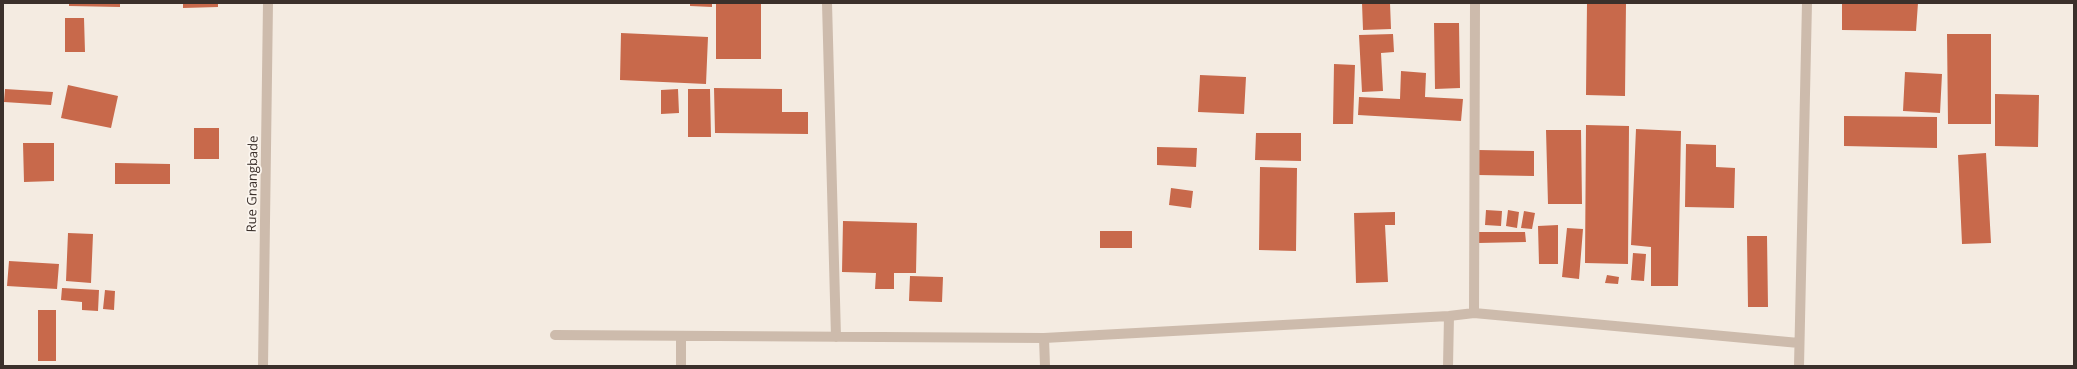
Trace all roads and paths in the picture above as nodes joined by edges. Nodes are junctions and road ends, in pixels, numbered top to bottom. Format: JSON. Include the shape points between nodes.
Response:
{"nodes":[{"id":1,"x":268,"y":3,"type":"edge"},
{"id":2,"x":827,"y":3,"type":"edge"},
{"id":3,"x":1475,"y":3,"type":"edge"},
{"id":4,"x":1807,"y":3,"type":"edge"},
{"id":5,"x":1474,"y":313,"type":"junction"},
{"id":6,"x":1449,"y":316,"type":"junction"},
{"id":7,"x":555,"y":335,"type":"dead end"},
{"id":8,"x":681,"y":336,"type":"junction"},
{"id":9,"x":836,"y":337,"type":"junction"},
{"id":10,"x":1044,"y":338,"type":"junction"},
{"id":11,"x":1800,"y":343,"type":"junction"},
{"id":12,"x":262,"y":366,"type":"edge"},
{"id":13,"x":681,"y":366,"type":"edge"},
{"id":14,"x":1045,"y":366,"type":"edge"},
{"id":15,"x":1448,"y":366,"type":"edge"},
{"id":16,"x":1799,"y":366,"type":"edge"}],
"edges":[{"from":1,"to":12,"type":"street","name":"Rue Gnangbade"},
{"from":2,"to":9,"type":"street"},
{"from":3,"to":5,"type":"street"},
{"from":4,"to":11,"type":"street"},
{"from":5,"to":6,"type":"street"},
{"from":5,"to":11,"type":"street"},
{"from":6,"to":10,"type":"street"},
{"from":6,"to":15,"type":"street"},
{"from":7,"to":8,"type":"street"},
{"from":8,"to":9,"type":"street"},
{"from":8,"to":13,"type":"street"},
{"from":9,"to":10,"type":"street"},
{"from":10,"to":14,"type":"street"},
{"from":11,"to":16,"type":"street"}]}
